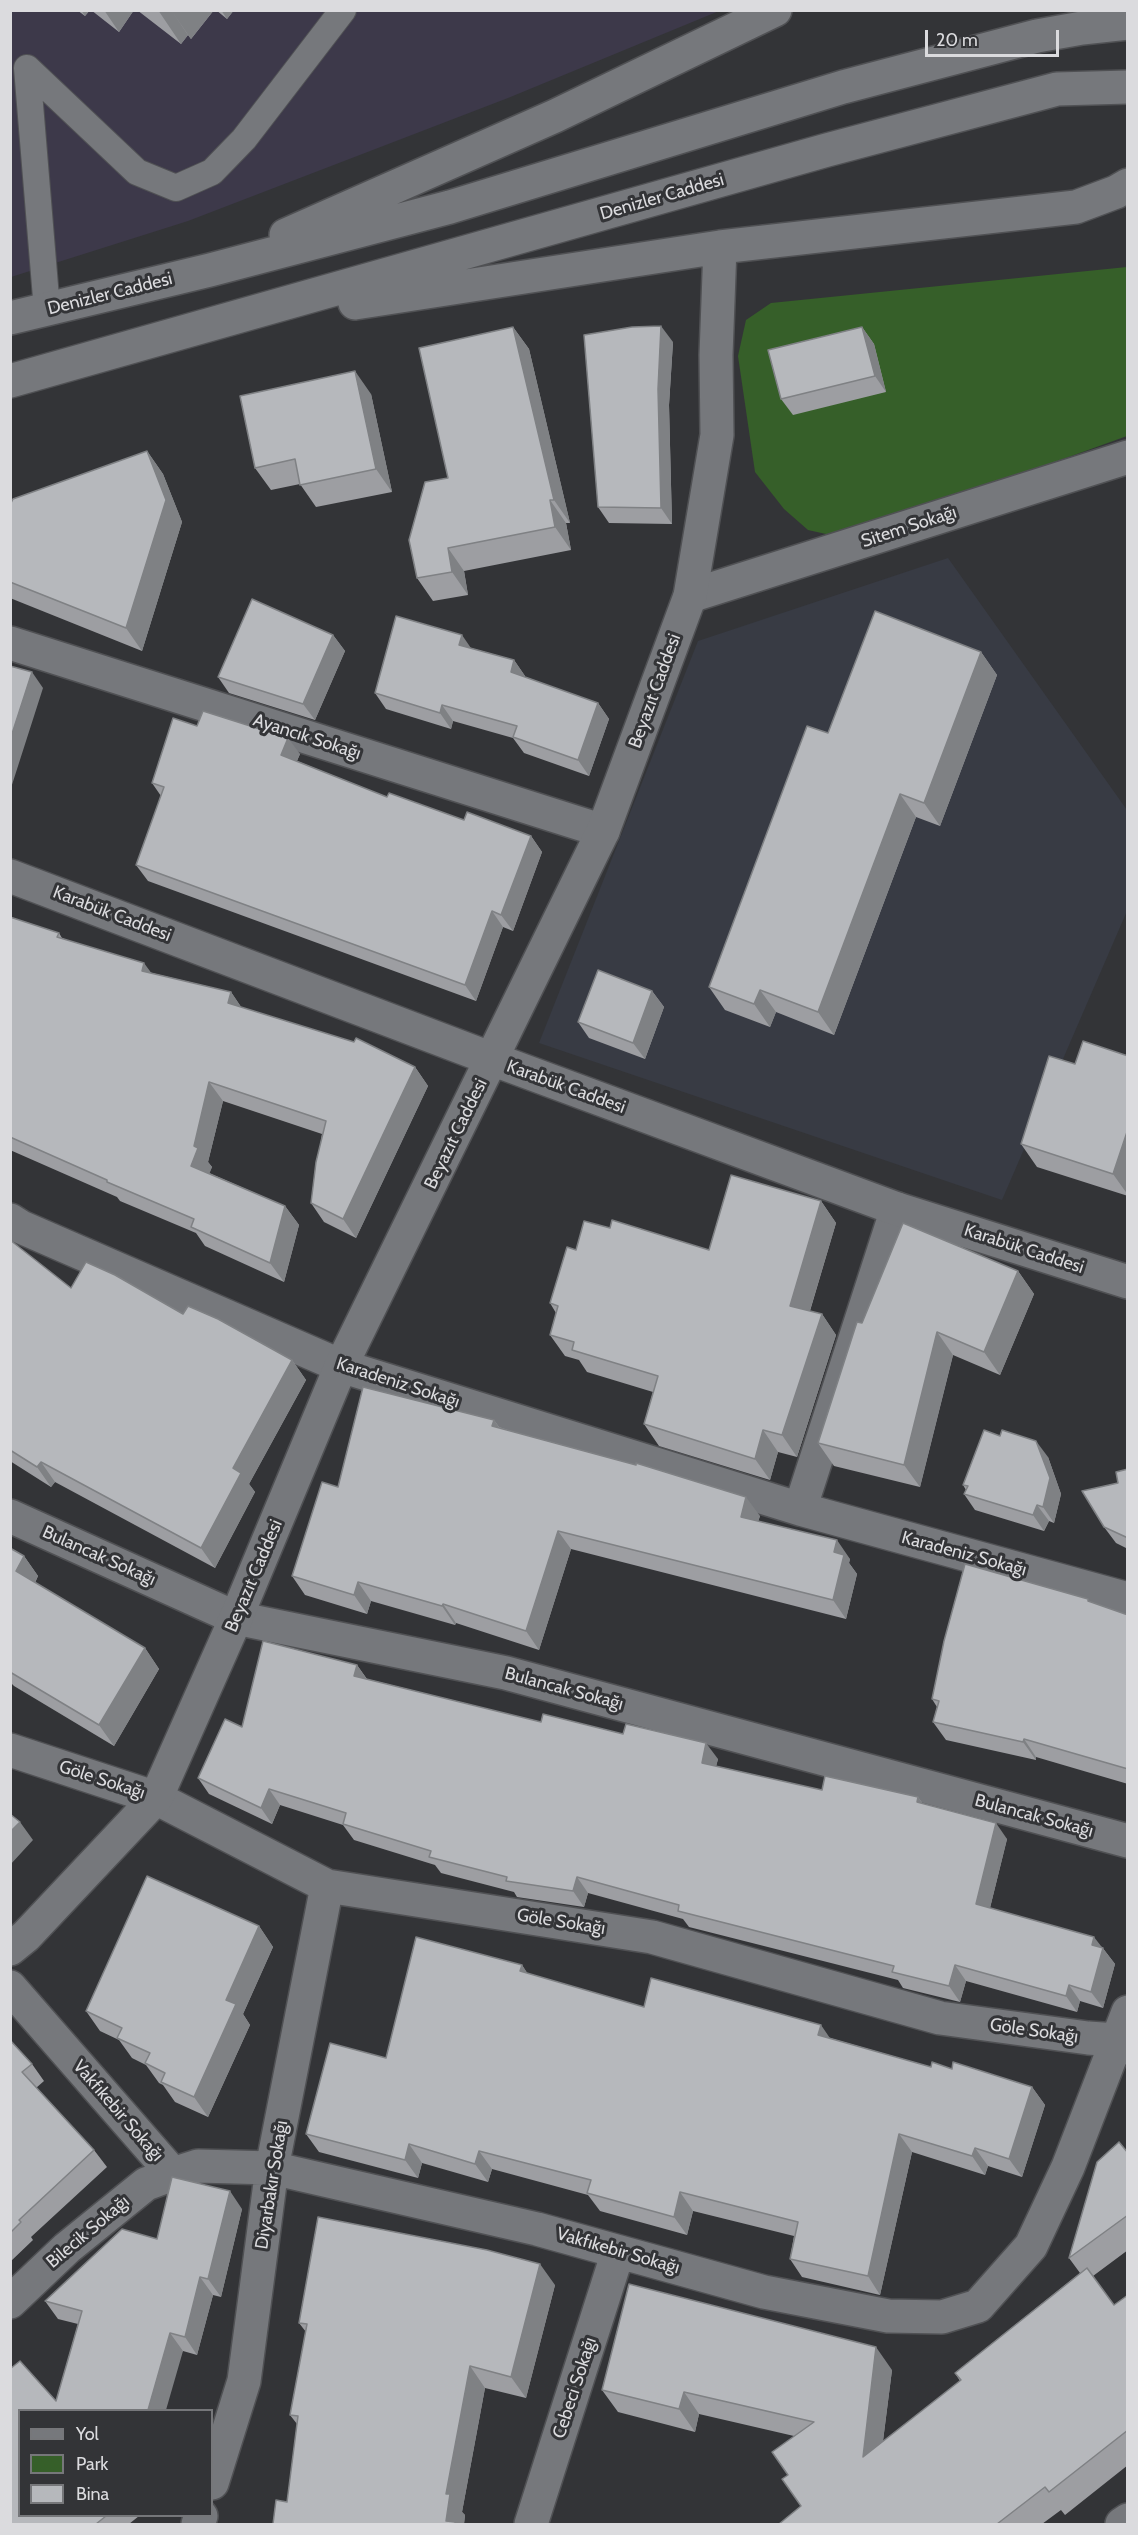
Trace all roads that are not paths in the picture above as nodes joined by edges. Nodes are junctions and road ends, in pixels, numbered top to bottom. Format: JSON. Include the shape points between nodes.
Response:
{"nodes":[{"id":1,"x":343,"y":10,"type":"edge"},
{"id":2,"x":775,"y":10,"type":"edge"},
{"id":3,"x":1128,"y":23,"type":"edge"},
{"id":4,"x":1128,"y":87,"type":"edge"},
{"id":5,"x":1128,"y":185,"type":"edge"},
{"id":6,"x":720,"y":247,"type":"junction"},
{"id":7,"x":210,"y":270,"type":"junction"},
{"id":8,"x":47,"y":310,"type":"junction"},
{"id":9,"x":10,"y":318,"type":"edge"},
{"id":10,"x":199,"y":328,"type":"junction"},
{"id":11,"x":10,"y":381,"type":"edge"},
{"id":12,"x":1128,"y":457,"type":"edge"},
{"id":13,"x":690,"y":596,"type":"junction"},
{"id":14,"x":10,"y":643,"type":"edge"},
{"id":15,"x":603,"y":831,"type":"junction"},
{"id":16,"x":10,"y":876,"type":"edge"},
{"id":17,"x":492,"y":1059,"type":"junction"},
{"id":18,"x":897,"y":1209,"type":"junction"},
{"id":19,"x":10,"y":1220,"type":"edge"},
{"id":20,"x":1128,"y":1282,"type":"edge"},
{"id":21,"x":341,"y":1366,"type":"junction"},
{"id":22,"x":800,"y":1509,"type":"junction"},
{"id":23,"x":10,"y":1516,"type":"edge"},
{"id":24,"x":1128,"y":1599,"type":"edge"},
{"id":25,"x":237,"y":1618,"type":"junction"},
{"id":26,"x":10,"y":1750,"type":"edge"},
{"id":27,"x":156,"y":1798,"type":"junction"},
{"id":28,"x":1128,"y":1841,"type":"edge"},
{"id":29,"x":327,"y":1886,"type":"junction"},
{"id":30,"x":10,"y":1949,"type":"edge"},
{"id":31,"x":10,"y":1988,"type":"edge"},
{"id":32,"x":1124,"y":2033,"type":"edge"},
{"id":33,"x":272,"y":2168,"type":"junction"},
{"id":34,"x":173,"y":2174,"type":"junction"},
{"id":35,"x":618,"y":2252,"type":"junction"},
{"id":36,"x":10,"y":2302,"type":"edge"},
{"id":37,"x":213,"y":2480,"type":"edge"},
{"id":38,"x":1128,"y":2520,"type":"edge"},
{"id":39,"x":531,"y":2524,"type":"edge"},
{"id":40,"x":1122,"y":2524,"type":"edge"}],
"edges":[{"from":1,"to":8,"type":"lane","via":[[236,147],[212,172],[176,188],[137,172],[27,68]]},
{"from":2,"to":7,"type":"street","name":"Denizler Caddesi","via":[[555,116]]},
{"from":3,"to":7,"type":"street","name":"Denizler Caddesi","via":[[1037,36],[843,87],[450,207]]},
{"from":4,"to":10,"type":"street","name":"Denizler Caddesi","via":[[1057,89]]},
{"from":5,"to":6,"type":"street","name":"Denizler Caddesi","via":[[1076,207]]},
{"from":6,"to":10,"type":"street","name":"Denizler Caddesi"},
{"from":6,"to":13,"type":"street","name":"Beyazıt Caddesi","via":[[717,435]]},
{"from":7,"to":8,"type":"street","name":"Denizler Caddesi"},
{"from":8,"to":9,"type":"street","name":"Denizler Caddesi"},
{"from":10,"to":11,"type":"street","name":"Denizler Caddesi"},
{"from":12,"to":13,"type":"street","name":"Sitem Sokağı"},
{"from":13,"to":15,"type":"street","name":"Beyazıt Caddesi"},
{"from":14,"to":15,"type":"street","name":"Ayancık Sokağı"},
{"from":15,"to":17,"type":"street","name":"Beyazıt Caddesi"},
{"from":16,"to":17,"type":"street","name":"Karabük Caddesi"},
{"from":17,"to":18,"type":"street","name":"Karabük Caddesi"},
{"from":17,"to":21,"type":"street","name":"Beyazıt Caddesi"},
{"from":18,"to":20,"type":"street","name":"Karabük Caddesi"},
{"from":18,"to":22,"type":"street"},
{"from":19,"to":21,"type":"street","name":"Karadeniz Sokağı"},
{"from":21,"to":22,"type":"street","name":"Karadeniz Sokağı"},
{"from":21,"to":25,"type":"street","name":"Beyazıt Caddesi"},
{"from":22,"to":24,"type":"street","name":"Karadeniz Sokağı"},
{"from":23,"to":25,"type":"street","name":"Bulancak Sokağı"},
{"from":25,"to":27,"type":"street","name":"Beyazıt Caddesi"},
{"from":25,"to":28,"type":"street","name":"Bulancak Sokağı","via":[[506,1673]]},
{"from":26,"to":27,"type":"street","name":"Göle Sokağı"},
{"from":27,"to":29,"type":"street","name":"Göle Sokağı"},
{"from":27,"to":30,"type":"street","name":"Beyazıt Caddesi"},
{"from":29,"to":32,"type":"street","name":"Göle Sokağı","via":[[652,1936],[940,2018],[1088,2038]]},
{"from":29,"to":33,"type":"street","name":"Diyarbakır Sokağı"},
{"from":31,"to":34,"type":"street","name":"Vakfıkebir Sokağı"},
{"from":32,"to":35,"type":"street","name":"Vakfıkebir Sokağı","via":[[1031,2246],[978,2306],[942,2317],[888,2316],[764,2292]]},
{"from":33,"to":34,"type":"street","name":"Vakfıkebir Sokağı","via":[[198,2166]]},
{"from":33,"to":35,"type":"street","name":"Vakfıkebir Sokağı","via":[[537,2229]]},
{"from":33,"to":37,"type":"street","name":"Diyarbakır Sokağı","via":[[244,2381]]},
{"from":34,"to":36,"type":"street","name":"Bilecik Sokağı","via":[[146,2184],[67,2248]]},
{"from":35,"to":39,"type":"street","name":"Cebeci Sokağı"},
{"from":38,"to":40,"type":"street"}]}
